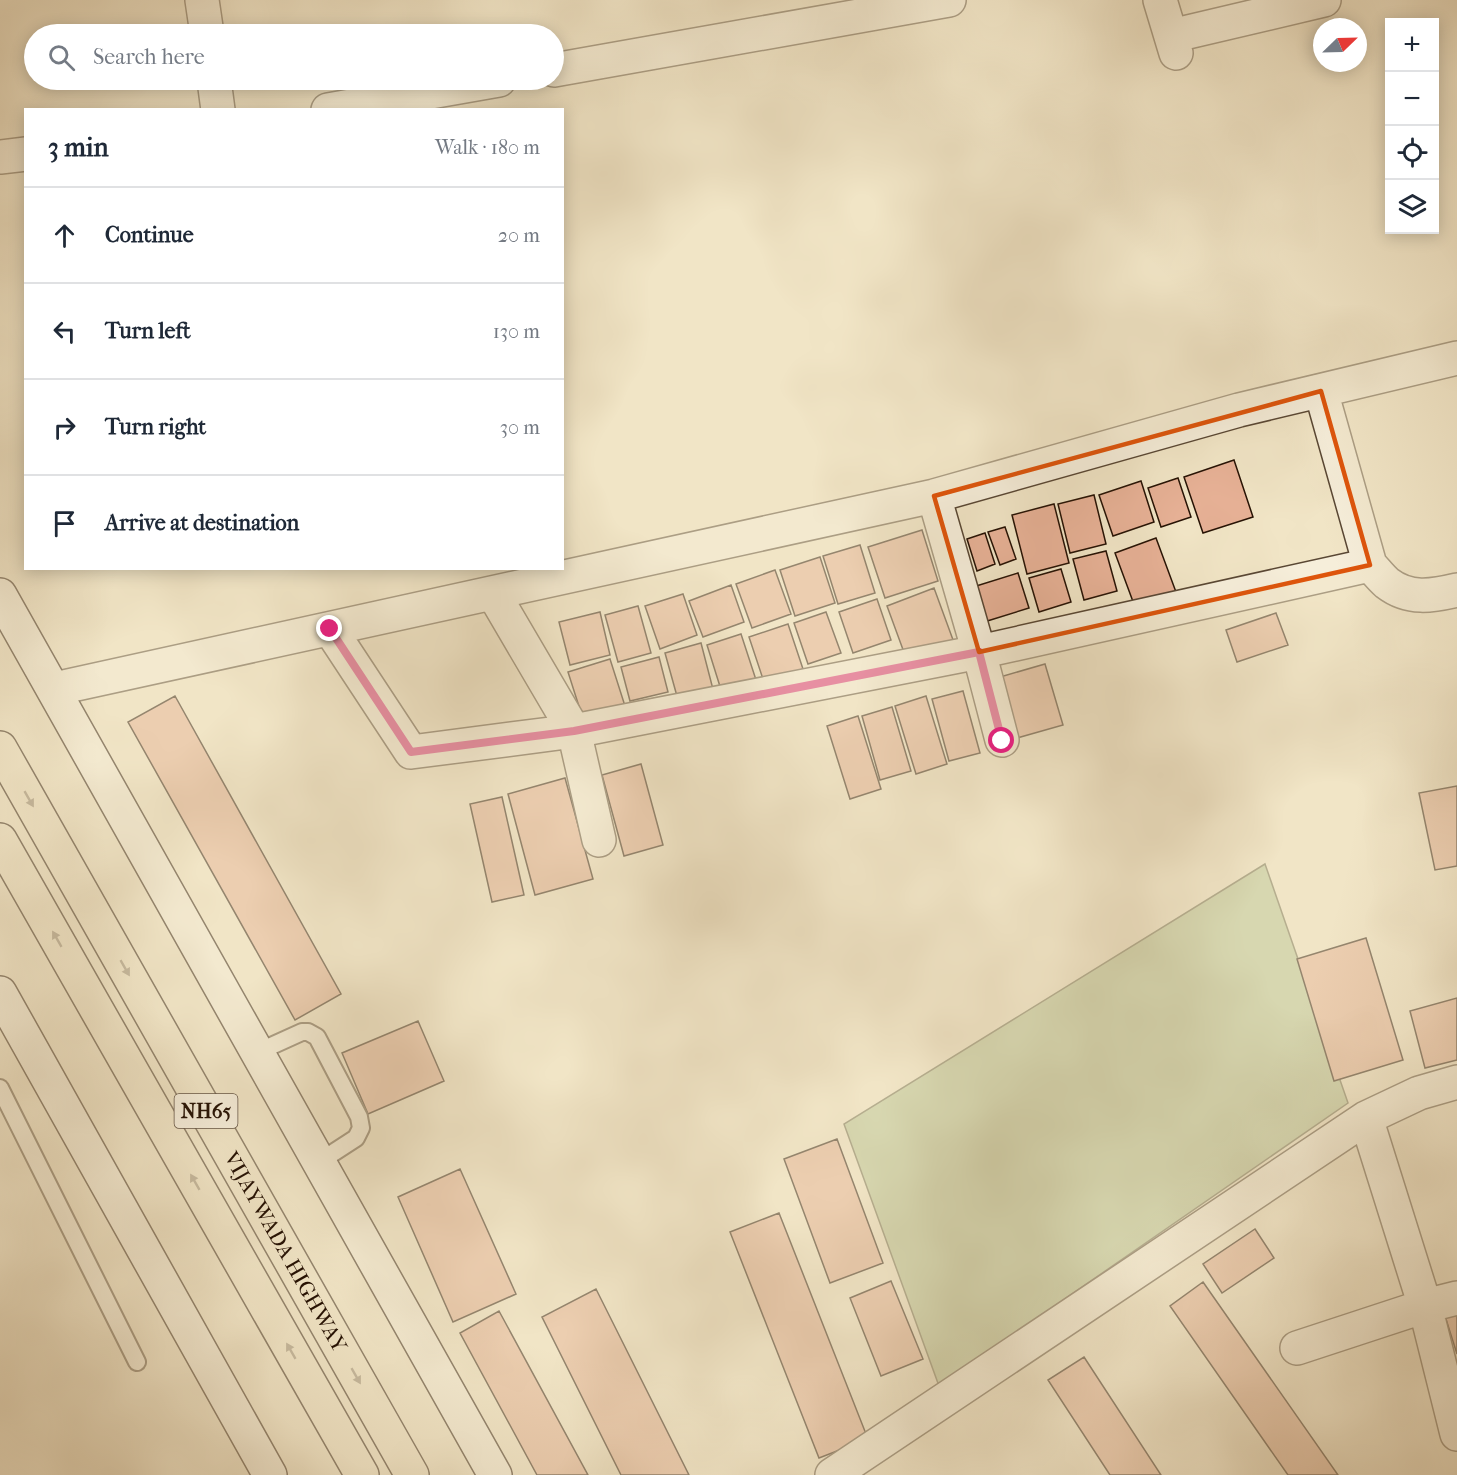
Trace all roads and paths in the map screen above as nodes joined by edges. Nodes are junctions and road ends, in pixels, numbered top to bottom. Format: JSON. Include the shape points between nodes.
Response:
{"nodes":[{"id":1,"x":202,"y":0,"type":"edge"},
{"id":2,"x":949,"y":0,"type":"edge"},
{"id":3,"x":1160,"y":0,"type":"edge"},
{"id":4,"x":1324,"y":0,"type":"edge"},
{"id":5,"x":794,"y":14,"type":"edge"},
{"id":6,"x":206,"y":24,"type":"edge"},
{"id":7,"x":564,"y":68,"type":"edge"},
{"id":8,"x":215,"y":90,"type":"edge"},
{"id":9,"x":442,"y":90,"type":"edge"},
{"id":10,"x":218,"y":108,"type":"edge"},
{"id":11,"x":339,"y":108,"type":"edge"},
{"id":12,"x":24,"y":154,"type":"edge"},
{"id":13,"x":0,"y":157,"type":"edge"},
{"id":14,"x":1457,"y":358,"type":"edge"},
{"id":15,"x":1321,"y":391,"type":"junction"},
{"id":16,"x":934,"y":496,"type":"junction"},
{"id":17,"x":1370,"y":564,"type":"junction"},
{"id":18,"x":1457,"y":590,"type":"edge"},
{"id":19,"x":493,"y":593,"type":"junction"},
{"id":20,"x":0,"y":595,"type":"edge"},
{"id":21,"x":330,"y":629,"type":"junction"},
{"id":22,"x":979,"y":652,"type":"junction"},
{"id":23,"x":54,"y":689,"type":"junction"},
{"id":24,"x":574,"y":731,"type":"junction"},
{"id":25,"x":1002,"y":741,"type":"dead end"},
{"id":26,"x":0,"y":748,"type":"edge"},
{"id":27,"x":0,"y":840,"type":"edge"},
{"id":28,"x":598,"y":840,"type":"dead end"},
{"id":29,"x":0,"y":993,"type":"edge"},
{"id":30,"x":258,"y":1052,"type":"junction"},
{"id":31,"x":1457,"y":1082,"type":"edge"},
{"id":32,"x":0,"y":1088,"type":"edge"},
{"id":33,"x":1366,"y":1118,"type":"junction"},
{"id":34,"x":319,"y":1162,"type":"junction"},
{"id":35,"x":1457,"y":1298,"type":"edge"},
{"id":36,"x":1425,"y":1306,"type":"junction"},
{"id":37,"x":1297,"y":1348,"type":"dead end"},
{"id":38,"x":137,"y":1362,"type":"dead end"},
{"id":39,"x":1457,"y":1434,"type":"edge"},
{"id":40,"x":270,"y":1475,"type":"edge"},
{"id":41,"x":362,"y":1475,"type":"edge"},
{"id":42,"x":412,"y":1475,"type":"edge"},
{"id":43,"x":495,"y":1475,"type":"edge"},
{"id":44,"x":832,"y":1475,"type":"edge"}],
"edges":[{"from":1,"to":6,"type":"street"},
{"from":2,"to":5,"type":"street"},
{"from":3,"to":4,"type":"street","via":[[1173,44]]},
{"from":5,"to":7,"type":"street"},
{"from":8,"to":10,"type":"street"},
{"from":9,"to":11,"type":"street"},
{"from":12,"to":13,"type":"street"},
{"from":14,"to":15,"type":"street"},
{"from":15,"to":16,"type":"street","via":[[1239,410]]},
{"from":15,"to":17,"type":"street"},
{"from":16,"to":19,"type":"street"},
{"from":16,"to":22,"type":"street"},
{"from":17,"to":18,"type":"street","via":[[1387,583],[1407,594],[1430,596]]},
{"from":17,"to":22,"type":"street"},
{"from":19,"to":21,"type":"street"},
{"from":19,"to":24,"type":"street"},
{"from":20,"to":23,"type":"street"},
{"from":21,"to":23,"type":"street"},
{"from":21,"to":24,"type":"street","via":[[411,752]]},
{"from":22,"to":24,"type":"street"},
{"from":22,"to":25,"type":"street"},
{"from":23,"to":30,"type":"street"},
{"from":24,"to":28,"type":"street"},
{"from":26,"to":42,"type":"highway","name":"VIJAYWADA HIGHWAY","number":"NH65","one_way":true},
{"from":41,"to":27,"type":"highway","name":"VIJAYWADA HIGHWAY","number":"NH65","one_way":true},
{"from":29,"to":40,"type":"street"},
{"from":30,"to":34,"type":"street"},
{"from":30,"to":34,"type":"lane","via":[[302,1032],[317,1036],[361,1128],[356,1138]]},
{"from":31,"to":33,"type":"street","via":[[1419,1093]]},
{"from":32,"to":38,"type":"lane"},
{"from":33,"to":36,"type":"street"},
{"from":33,"to":44,"type":"street"},
{"from":34,"to":43,"type":"street"},
{"from":35,"to":36,"type":"street"},
{"from":36,"to":37,"type":"street"},
{"from":36,"to":39,"type":"street"}]}
